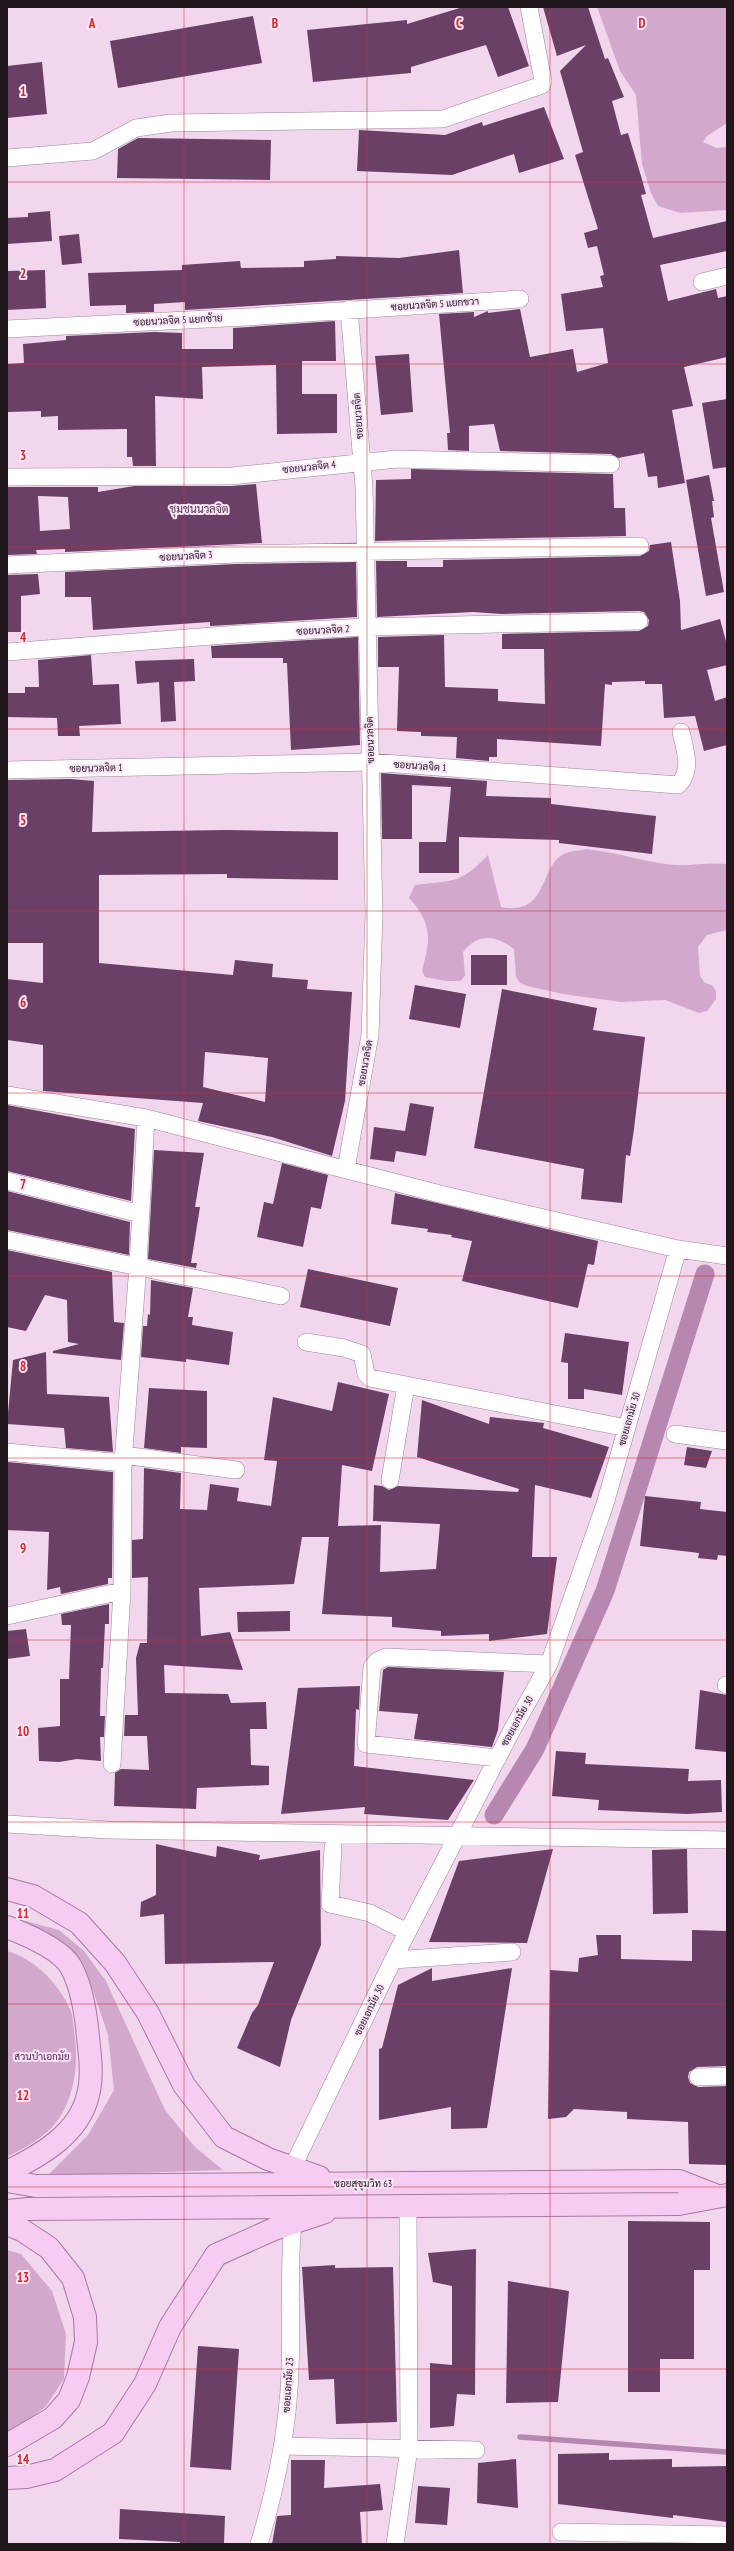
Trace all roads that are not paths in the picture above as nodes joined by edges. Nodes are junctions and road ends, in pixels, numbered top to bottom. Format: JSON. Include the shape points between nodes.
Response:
{"nodes":[{"id":1,"x":529,"y":7,"type":"edge"},
{"id":2,"x":7,"y":158,"type":"edge"},
{"id":3,"x":727,"y":276,"type":"edge"},
{"id":4,"x":702,"y":282,"type":"dead end"},
{"id":5,"x":520,"y":299,"type":"dead end"},
{"id":6,"x":349,"y":309,"type":"junction"},
{"id":7,"x":7,"y":329,"type":"edge"},
{"id":8,"x":362,"y":462,"type":"junction"},
{"id":9,"x":611,"y":464,"type":"dead end"},
{"id":10,"x":7,"y":477,"type":"edge"},
{"id":11,"x":640,"y":546,"type":"dead end"},
{"id":12,"x":365,"y":550,"type":"junction"},
{"id":13,"x":7,"y":565,"type":"edge"},
{"id":14,"x":639,"y":622,"type":"dead end"},
{"id":15,"x":366,"y":628,"type":"junction"},
{"id":16,"x":7,"y":652,"type":"edge"},
{"id":17,"x":681,"y":732,"type":"dead end"},
{"id":18,"x":371,"y":762,"type":"junction"},
{"id":19,"x":7,"y":770,"type":"edge"},
{"id":20,"x":7,"y":1095,"type":"edge"},
{"id":21,"x":146,"y":1118,"type":"junction"},
{"id":22,"x":346,"y":1169,"type":"junction"},
{"id":23,"x":7,"y":1181,"type":"edge"},
{"id":24,"x":141,"y":1214,"type":"junction"},
{"id":25,"x":7,"y":1240,"type":"edge"},
{"id":26,"x":678,"y":1248,"type":"junction"},
{"id":27,"x":727,"y":1256,"type":"edge"},
{"id":28,"x":138,"y":1265,"type":"junction"},
{"id":29,"x":281,"y":1296,"type":"dead end"},
{"id":30,"x":306,"y":1342,"type":"dead end"},
{"id":31,"x":406,"y":1385,"type":"junction"},
{"id":32,"x":627,"y":1428,"type":"junction"},
{"id":33,"x":675,"y":1434,"type":"dead end"},
{"id":34,"x":727,"y":1441,"type":"edge"},
{"id":35,"x":7,"y":1452,"type":"edge"},
{"id":36,"x":123,"y":1459,"type":"junction"},
{"id":37,"x":236,"y":1470,"type":"dead end"},
{"id":38,"x":390,"y":1480,"type":"dead end"},
{"id":39,"x":122,"y":1591,"type":"junction"},
{"id":40,"x":7,"y":1616,"type":"edge"},
{"id":41,"x":549,"y":1664,"type":"junction"},
{"id":42,"x":498,"y":1758,"type":"junction"},
{"id":43,"x":112,"y":1764,"type":"dead end"},
{"id":44,"x":7,"y":1824,"type":"edge"},
{"id":45,"x":458,"y":1837,"type":"junction"},
{"id":46,"x":727,"y":1840,"type":"edge"},
{"id":47,"x":333,"y":1847,"type":"dead end"},
{"id":48,"x":7,"y":1889,"type":"edge"},
{"id":49,"x":7,"y":1926,"type":"edge"},
{"id":50,"x":407,"y":1932,"type":"junction"},
{"id":51,"x":512,"y":1952,"type":"dead end"},
{"id":52,"x":393,"y":1960,"type":"junction"},
{"id":53,"x":727,"y":2076,"type":"edge"},
{"id":54,"x":698,"y":2077,"type":"dead end"},
{"id":55,"x":294,"y":2170,"type":"junction"},
{"id":56,"x":7,"y":2172,"type":"edge"},
{"id":57,"x":7,"y":2181,"type":"edge"},
{"id":58,"x":341,"y":2183,"type":"junction"},
{"id":59,"x":722,"y":2196,"type":"edge"},
{"id":60,"x":408,"y":2205,"type":"junction"},
{"id":61,"x":343,"y":2206,"type":"junction"},
{"id":62,"x":7,"y":2211,"type":"edge"},
{"id":63,"x":293,"y":2223,"type":"junction"},
{"id":64,"x":7,"y":2224,"type":"edge"},
{"id":65,"x":7,"y":2445,"type":"edge"},
{"id":66,"x":282,"y":2446,"type":"junction"},
{"id":67,"x":409,"y":2448,"type":"junction"},
{"id":68,"x":476,"y":2450,"type":"dead end"},
{"id":69,"x":7,"y":2478,"type":"edge"},
{"id":70,"x":561,"y":2532,"type":"dead end"},
{"id":71,"x":727,"y":2535,"type":"edge"},
{"id":72,"x":259,"y":2544,"type":"edge"},
{"id":73,"x":395,"y":2544,"type":"edge"}],
"edges":[{"from":1,"to":2,"type":"street","via":[[542,85],[443,119],[171,123],[136,128],[93,151]]},
{"from":3,"to":4,"type":"street"},
{"from":5,"to":6,"type":"street","name":"ซอยนวลจิต 5 แยกขวา"},
{"from":6,"to":7,"type":"street","name":"ซอยนวลจิต 5 แยกซ้าย","via":[[247,317]]},
{"from":6,"to":8,"type":"street","name":"ซอยนวลจิต"},
{"from":8,"to":9,"type":"street","name":"ซอยนวลจิต 4","via":[[413,459]]},
{"from":8,"to":10,"type":"street","name":"ซอยนวลจิต 4","via":[[232,476]]},
{"from":8,"to":12,"type":"street","name":"ซอยนวลจิต"},
{"from":11,"to":12,"type":"street","name":"ซอยนวลจิต 3"},
{"from":12,"to":13,"type":"street","name":"ซอยนวลจิต 3"},
{"from":12,"to":15,"type":"street","name":"ซอยนวลจิต"},
{"from":14,"to":15,"type":"street","name":"ซอยนวลจิต 2"},
{"from":15,"to":16,"type":"street","name":"ซอยนวลจิต 2","via":[[238,634]]},
{"from":15,"to":18,"type":"street","name":"ซอยนวลจิต"},
{"from":17,"to":18,"type":"street","name":"ซอยนวลจิต 1","via":[[688,766],[684,780],[678,785]]},
{"from":18,"to":19,"type":"street","name":"ซอยนวลจิต 1"},
{"from":18,"to":22,"type":"street","name":"ซอยนวลจิต","via":[[374,914],[370,1035]]},
{"from":20,"to":21,"type":"street"},
{"from":21,"to":22,"type":"street"},
{"from":21,"to":24,"type":"street"},
{"from":22,"to":26,"type":"street","via":[[440,1194]]},
{"from":23,"to":24,"type":"street"},
{"from":24,"to":28,"type":"street"},
{"from":25,"to":28,"type":"street"},
{"from":26,"to":27,"type":"street"},
{"from":26,"to":32,"type":"street","name":"ซอยเอกมัย 30"},
{"from":28,"to":29,"type":"street"},
{"from":28,"to":36,"type":"street"},
{"from":30,"to":31,"type":"street","via":[[344,1348],[362,1354],[368,1376]]},
{"from":31,"to":32,"type":"street"},
{"from":31,"to":38,"type":"street"},
{"from":32,"to":41,"type":"street","name":"ซอยเอกมัย 30","via":[[605,1504]]},
{"from":33,"to":34,"type":"street"},
{"from":35,"to":36,"type":"street"},
{"from":36,"to":37,"type":"street"},
{"from":36,"to":39,"type":"street"},
{"from":39,"to":40,"type":"street"},
{"from":39,"to":43,"type":"street"},
{"from":41,"to":42,"type":"street","name":"ซอยเอกมัย 30"},
{"from":41,"to":42,"type":"street","via":[[386,1657],[372,1667],[366,1744]]},
{"from":42,"to":45,"type":"street","name":"ซอยเอกมัย 30"},
{"from":44,"to":45,"type":"street","via":[[109,1830]]},
{"from":45,"to":46,"type":"street"},
{"from":45,"to":50,"type":"street","name":"ซอยเอกมัย 30"},
{"from":47,"to":50,"type":"street","via":[[330,1904],[370,1913]]},
{"from":48,"to":55,"type":"main road","via":[[32,1896],[79,1923],[115,1964],[148,2013],[184,2085],[224,2137]]},
{"from":49,"to":56,"type":"main road","via":[[41,1941],[70,1966],[86,2012],[91,2065],[88,2095],[75,2122],[58,2142],[38,2157]]},
{"from":50,"to":52,"type":"street","name":"ซอยเอกมัย 30"},
{"from":51,"to":52,"type":"street"},
{"from":52,"to":55,"type":"street","name":"ซอยเอกมัย 30","via":[[299,2154]]},
{"from":53,"to":54,"type":"street"},
{"from":55,"to":58,"type":"main road"},
{"from":57,"to":58,"type":"main road","name":"ซอยสุขุมวิท 63","via":[[36,2186]]},
{"from":58,"to":59,"type":"main road","name":"ซอยสุขุมวิท 63","via":[[679,2181]]},
{"from":59,"to":60,"type":"main road","name":"ซอยสุขุมวิท 63","via":[[679,2204]]},
{"from":60,"to":61,"type":"main road","name":"ซอยสุขุมวิท 63"},
{"from":60,"to":67,"type":"street"},
{"from":61,"to":62,"type":"main road","name":"ซอยสุขุมวิท 63","via":[[28,2208]]},
{"from":61,"to":63,"type":"main road"},
{"from":63,"to":66,"type":"street","name":"ซอยเอกมัย 23","via":[[290,2372]]},
{"from":63,"to":69,"type":"main road","via":[[216,2255],[170,2327],[145,2384],[113,2433],[55,2470],[26,2477]]},
{"from":64,"to":65,"type":"main road","via":[[22,2230],[49,2248],[73,2278],[85,2317],[86,2342],[78,2377],[69,2400],[53,2418]]},
{"from":66,"to":67,"type":"street"},
{"from":66,"to":72,"type":"street","name":"ซอยเอกมัย 23","via":[[272,2501]]},
{"from":67,"to":68,"type":"street"},
{"from":67,"to":73,"type":"street"},
{"from":70,"to":71,"type":"street"}]}
